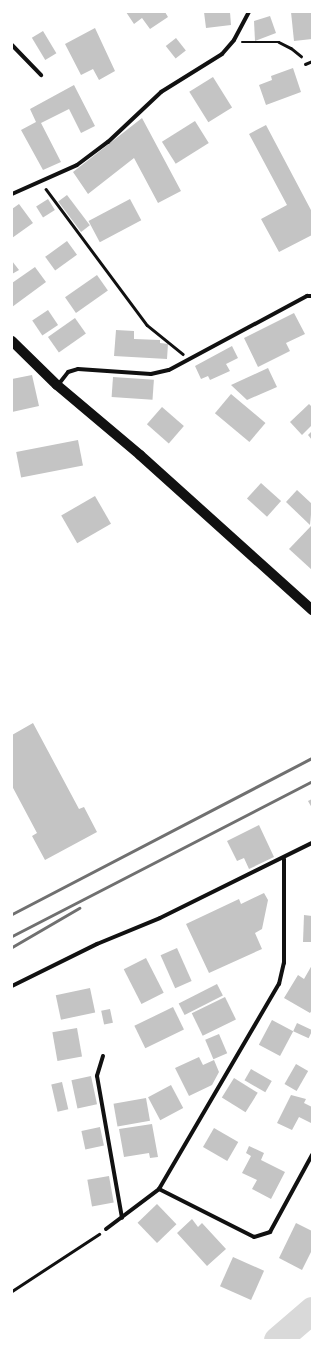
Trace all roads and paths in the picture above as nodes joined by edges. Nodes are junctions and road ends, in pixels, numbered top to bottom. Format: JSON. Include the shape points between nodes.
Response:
{"nodes":[{"id":1,"x":249,"y":12,"type":"edge"},
{"id":2,"x":234,"y":40,"type":"junction"},
{"id":3,"x":12,"y":45,"type":"edge"},
{"id":4,"x":312,"y":62,"type":"edge"},
{"id":5,"x":306,"y":64,"type":"joint"},
{"id":6,"x":41,"y":75,"type":"dead end"},
{"id":7,"x":41,"y":182,"type":"junction"},
{"id":8,"x":12,"y":194,"type":"edge"},
{"id":9,"x":312,"y":296,"type":"edge"},
{"id":10,"x":12,"y":341,"type":"edge"},
{"id":11,"x":189,"y":359,"type":"junction"},
{"id":12,"x":57,"y":385,"type":"junction"},
{"id":13,"x":312,"y":610,"type":"edge"},
{"id":14,"x":312,"y":843,"type":"edge"},
{"id":15,"x":284,"y":859,"type":"junction"},
{"id":16,"x":12,"y":986,"type":"edge"},
{"id":17,"x":103,"y":1056,"type":"dead end"},
{"id":18,"x":312,"y":1155,"type":"edge"},
{"id":19,"x":159,"y":1190,"type":"junction"},
{"id":20,"x":122,"y":1218,"type":"junction"},
{"id":21,"x":106,"y":1229,"type":"joint"},
{"id":22,"x":12,"y":1291,"type":"edge"}],
"edges":[{"from":1,"to":2,"type":"street"},
{"from":2,"to":5,"type":"path","via":[[279,42],[291,48]]},
{"from":2,"to":7,"type":"street","via":[[222,54],[161,92],[108,142],[77,165]]},
{"from":3,"to":6,"type":"street"},
{"from":4,"to":5,"type":"lane"},
{"from":7,"to":8,"type":"street"},
{"from":7,"to":11,"type":"path","via":[[147,325]]},
{"from":9,"to":11,"type":"street","via":[[307,296]]},
{"from":10,"to":12,"type":"main road"},
{"from":11,"to":12,"type":"street","via":[[169,370],[151,374],[78,369],[68,372]]},
{"from":12,"to":13,"type":"main road","via":[[140,455]]},
{"from":14,"to":15,"type":"street"},
{"from":15,"to":16,"type":"street"},
{"from":15,"to":19,"type":"street","via":[[284,963],[279,984]]},
{"from":17,"to":20,"type":"street","via":[[97,1076]]},
{"from":18,"to":19,"type":"street","via":[[270,1232],[254,1237]]},
{"from":19,"to":20,"type":"street"},
{"from":20,"to":21,"type":"street"},
{"from":21,"to":22,"type":"path"}]}
